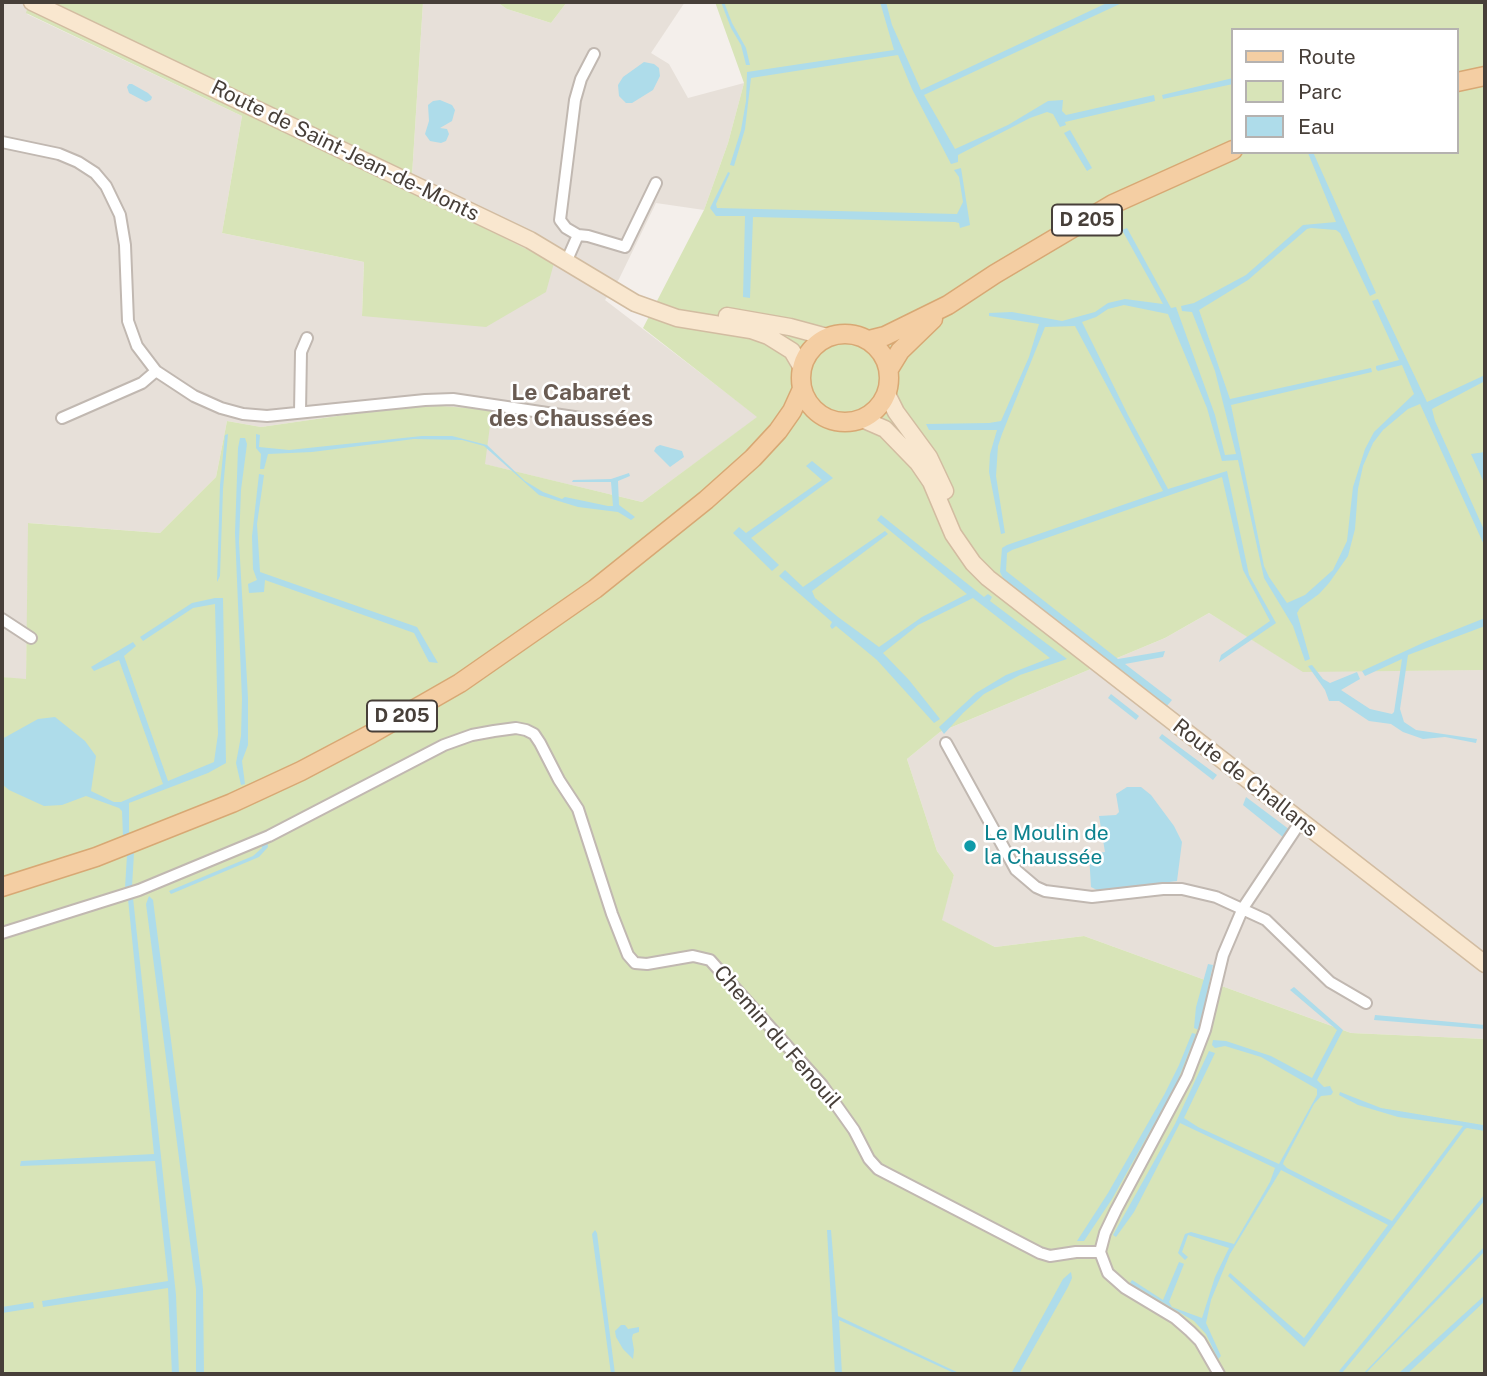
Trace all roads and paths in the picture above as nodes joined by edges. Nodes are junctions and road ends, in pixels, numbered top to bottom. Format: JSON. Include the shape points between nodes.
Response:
{"nodes":[{"id":1,"x":32,"y":2,"type":"edge"},
{"id":2,"x":593,"y":54,"type":"dead end"},
{"id":3,"x":1485,"y":76,"type":"edge"},
{"id":4,"x":1459,"y":82,"type":"edge"},
{"id":5,"x":2,"y":142,"type":"edge"},
{"id":6,"x":1232,"y":150,"type":"edge"},
{"id":7,"x":656,"y":183,"type":"dead end"},
{"id":8,"x":578,"y":235,"type":"junction"},
{"id":9,"x":567,"y":260,"type":"junction"},
{"id":10,"x":948,"y":305,"type":"junction"},
{"id":11,"x":701,"y":318,"type":"junction"},
{"id":12,"x":827,"y":337,"type":"junction"},
{"id":13,"x":307,"y":338,"type":"dead end"},
{"id":14,"x":869,"y":340,"type":"junction"},
{"id":15,"x":802,"y":368,"type":"junction"},
{"id":16,"x":889,"y":369,"type":"junction"},
{"id":17,"x":156,"y":371,"type":"junction"},
{"id":18,"x":802,"y":389,"type":"junction"},
{"id":19,"x":887,"y":394,"type":"junction"},
{"id":20,"x":300,"y":412,"type":"junction"},
{"id":21,"x":821,"y":416,"type":"junction"},
{"id":22,"x":62,"y":418,"type":"dead end"},
{"id":23,"x":581,"y":418,"type":"dead end"},
{"id":24,"x":862,"y":419,"type":"junction"},
{"id":25,"x":753,"y":458,"type":"junction"},
{"id":26,"x":1005,"y":592,"type":"junction"},
{"id":27,"x":2,"y":619,"type":"edge"},
{"id":28,"x":31,"y":638,"type":"dead end"},
{"id":29,"x":946,"y":743,"type":"dead end"},
{"id":30,"x":1301,"y":821,"type":"junction"},
{"id":31,"x":2,"y":887,"type":"edge"},
{"id":32,"x":1242,"y":908,"type":"junction"},
{"id":33,"x":2,"y":933,"type":"edge"},
{"id":34,"x":1485,"y":964,"type":"edge"},
{"id":35,"x":1366,"y":1003,"type":"dead end"},
{"id":36,"x":1100,"y":1252,"type":"junction"},
{"id":37,"x":1219,"y":1374,"type":"edge"}],
"edges":[{"from":1,"to":9,"type":"main road","name":"Route de Saint-Jean-de-Monts"},
{"from":2,"to":8,"type":"street","via":[[575,100],[560,212],[562,225]]},
{"from":3,"to":4,"type":"main road"},
{"from":5,"to":17,"type":"street","via":[[78,162],[106,186],[120,215],[130,327],[137,346]]},
{"from":6,"to":10,"type":"main road","number":"D 205","via":[[1114,204]]},
{"from":7,"to":8,"type":"street","via":[[625,247]]},
{"from":8,"to":9,"type":"street"},
{"from":9,"to":11,"type":"main road","name":"Route de Saint-Jean-de-Monts","via":[[626,298],[653,309],[664,307]]},
{"from":10,"to":14,"type":"main road","number":"D 205","via":[[885,337]]},
{"from":10,"to":16,"type":"main road","number":"D 205","via":[[900,351]]},
{"from":11,"to":12,"type":"main road","via":[[757,320]]},
{"from":11,"to":15,"type":"main road","via":[[768,337],[792,351]]},
{"from":12,"to":14,"type":"main road","via":[[848,333]]},
{"from":12,"to":15,"type":"main road","via":[[811,349]]},
{"from":13,"to":20,"type":"street","via":[[301,352]]},
{"from":14,"to":16,"type":"main road","via":[[885,357]]},
{"from":15,"to":18,"type":"main road"},
{"from":16,"to":19,"type":"main road"},
{"from":17,"to":20,"type":"street","via":[[221,408],[267,416]]},
{"from":17,"to":22,"type":"street","via":[[142,383]]},
{"from":18,"to":21,"type":"main road"},
{"from":18,"to":25,"type":"main road","number":"D 205","via":[[778,431]]},
{"from":19,"to":24,"type":"main road","via":[[881,405]]},
{"from":19,"to":26,"type":"main road","name":"Route de Challans","via":[[935,468],[974,553]]},
{"from":20,"to":23,"type":"street","via":[[453,399]]},
{"from":21,"to":24,"type":"main road","via":[[841,422]]},
{"from":21,"to":25,"type":"main road","number":"D 205","via":[[807,418]]},
{"from":24,"to":26,"type":"main road","name":"Route de Challans","via":[[885,429],[918,463],[958,543]]},
{"from":25,"to":31,"type":"main road","number":"D 205","via":[[595,589],[436,697],[232,803],[109,852]]},
{"from":26,"to":30,"type":"main road","name":"Route de Challans"},
{"from":27,"to":28,"type":"street"},
{"from":29,"to":32,"type":"street","via":[[1016,870],[1036,887],[1091,897],[1182,889]]},
{"from":30,"to":32,"type":"street"},
{"from":30,"to":34,"type":"main road","name":"Route de Challans"},
{"from":32,"to":35,"type":"street","via":[[1273,926],[1330,982]]},
{"from":32,"to":36,"type":"street","via":[[1223,955],[1205,1030],[1187,1077],[1116,1210]]},
{"from":33,"to":36,"type":"street","name":"Chemin du Fenouil","via":[[139,890],[207,862],[305,818],[444,745],[516,728],[534,734],[578,809],[631,960],[647,964],[693,956],[710,960],[822,1085],[878,1168],[1040,1253]]},
{"from":36,"to":37,"type":"street","via":[[1108,1273],[1175,1318],[1200,1341]]}]}
